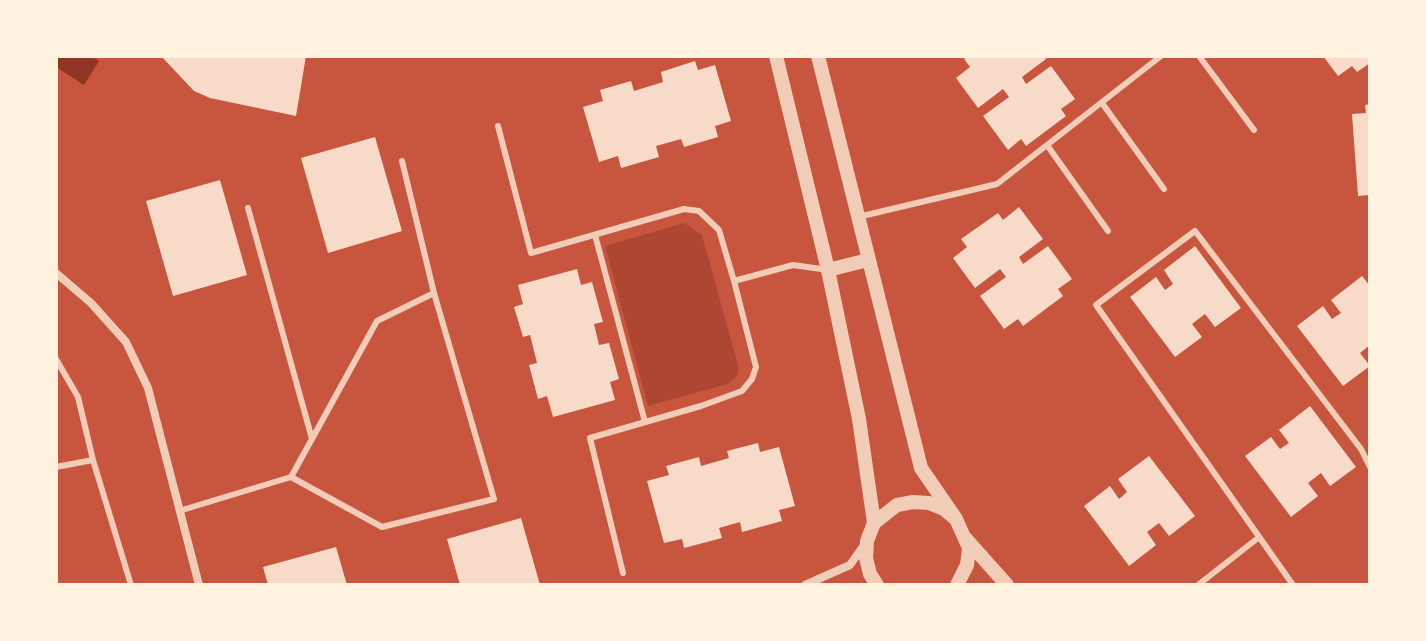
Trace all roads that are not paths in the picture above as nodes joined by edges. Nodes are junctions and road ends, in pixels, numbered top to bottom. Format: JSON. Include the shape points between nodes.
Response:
{"nodes":[{"id":1,"x":776,"y":56,"type":"edge"},
{"id":2,"x":818,"y":56,"type":"edge"},
{"id":3,"x":1161,"y":56,"type":"edge"},
{"id":4,"x":1199,"y":56,"type":"edge"},
{"id":5,"x":1102,"y":103,"type":"junction"},
{"id":6,"x":498,"y":126,"type":"dead end"},
{"id":7,"x":1254,"y":130,"type":"dead end"},
{"id":8,"x":1047,"y":145,"type":"junction"},
{"id":9,"x":402,"y":161,"type":"dead end"},
{"id":10,"x":1164,"y":189,"type":"dead end"},
{"id":11,"x":248,"y":208,"type":"dead end"},
{"id":12,"x":858,"y":217,"type":"junction"},
{"id":13,"x":1108,"y":231,"type":"dead end"},
{"id":14,"x":595,"y":235,"type":"junction"},
{"id":15,"x":868,"y":260,"type":"junction"},
{"id":16,"x":828,"y":270,"type":"junction"},
{"id":17,"x":56,"y":273,"type":"edge"},
{"id":18,"x":734,"y":281,"type":"junction"},
{"id":19,"x":434,"y":293,"type":"junction"},
{"id":20,"x":56,"y":359,"type":"edge"},
{"id":21,"x":645,"y":422,"type":"junction"},
{"id":22,"x":312,"y":439,"type":"junction"},
{"id":23,"x":93,"y":460,"type":"junction"},
{"id":24,"x":56,"y":467,"type":"edge"},
{"id":25,"x":1370,"y":467,"type":"edge"},
{"id":26,"x":291,"y":477,"type":"junction"},
{"id":27,"x":179,"y":511,"type":"junction"},
{"id":28,"x":956,"y":519,"type":"junction"},
{"id":29,"x":874,"y":523,"type":"junction"},
{"id":30,"x":1258,"y":538,"type":"junction"},
{"id":31,"x":966,"y":539,"type":"junction"},
{"id":32,"x":867,"y":541,"type":"junction"},
{"id":33,"x":623,"y":573,"type":"dead end"},
{"id":34,"x":131,"y":585,"type":"edge"},
{"id":35,"x":199,"y":585,"type":"edge"},
{"id":36,"x":805,"y":585,"type":"edge"},
{"id":37,"x":877,"y":585,"type":"edge"},
{"id":38,"x":957,"y":585,"type":"edge"},
{"id":39,"x":1007,"y":585,"type":"edge"},
{"id":40,"x":1198,"y":585,"type":"edge"},
{"id":41,"x":1293,"y":585,"type":"edge"}],
"edges":[{"from":1,"to":16,"type":"street"},
{"from":2,"to":12,"type":"street"},
{"from":3,"to":5,"type":"lane"},
{"from":4,"to":7,"type":"lane"},
{"from":5,"to":8,"type":"lane"},
{"from":5,"to":10,"type":"lane"},
{"from":6,"to":14,"type":"lane","via":[[531,253]]},
{"from":8,"to":12,"type":"lane","via":[[997,184]]},
{"from":8,"to":13,"type":"lane"},
{"from":9,"to":19,"type":"lane"},
{"from":11,"to":22,"type":"lane"},
{"from":12,"to":15,"type":"street"},
{"from":14,"to":18,"type":"lane","via":[[684,209],[699,211],[719,230]]},
{"from":14,"to":21,"type":"lane"},
{"from":15,"to":16,"type":"street"},
{"from":15,"to":28,"type":"street","via":[[921,468]]},
{"from":16,"to":18,"type":"lane","via":[[793,265]]},
{"from":16,"to":29,"type":"street"},
{"from":17,"to":27,"type":"street","via":[[126,342],[148,388]]},
{"from":18,"to":21,"type":"lane","via":[[756,367],[752,379],[742,391]]},
{"from":19,"to":22,"type":"lane","via":[[377,321]]},
{"from":19,"to":26,"type":"lane","via":[[494,499],[382,527]]},
{"from":20,"to":23,"type":"lane","via":[[78,397]]},
{"from":21,"to":33,"type":"lane","via":[[590,438]]},
{"from":22,"to":26,"type":"lane"},
{"from":23,"to":24,"type":"lane"},
{"from":23,"to":34,"type":"lane"},
{"from":25,"to":30,"type":"lane","via":[[1195,231],[1096,305]]},
{"from":26,"to":27,"type":"lane"},
{"from":27,"to":35,"type":"street"},
{"from":28,"to":29,"type":"street","via":[[929,503],[913,502],[897,505]]},
{"from":28,"to":31,"type":"street"},
{"from":29,"to":32,"type":"street"},
{"from":30,"to":40,"type":"lane"},
{"from":30,"to":41,"type":"lane"},
{"from":31,"to":38,"type":"street","via":[[967,565]]},
{"from":31,"to":39,"type":"street"},
{"from":32,"to":36,"type":"street","via":[[850,565]]},
{"from":32,"to":37,"type":"street","via":[[866,558]]}]}
